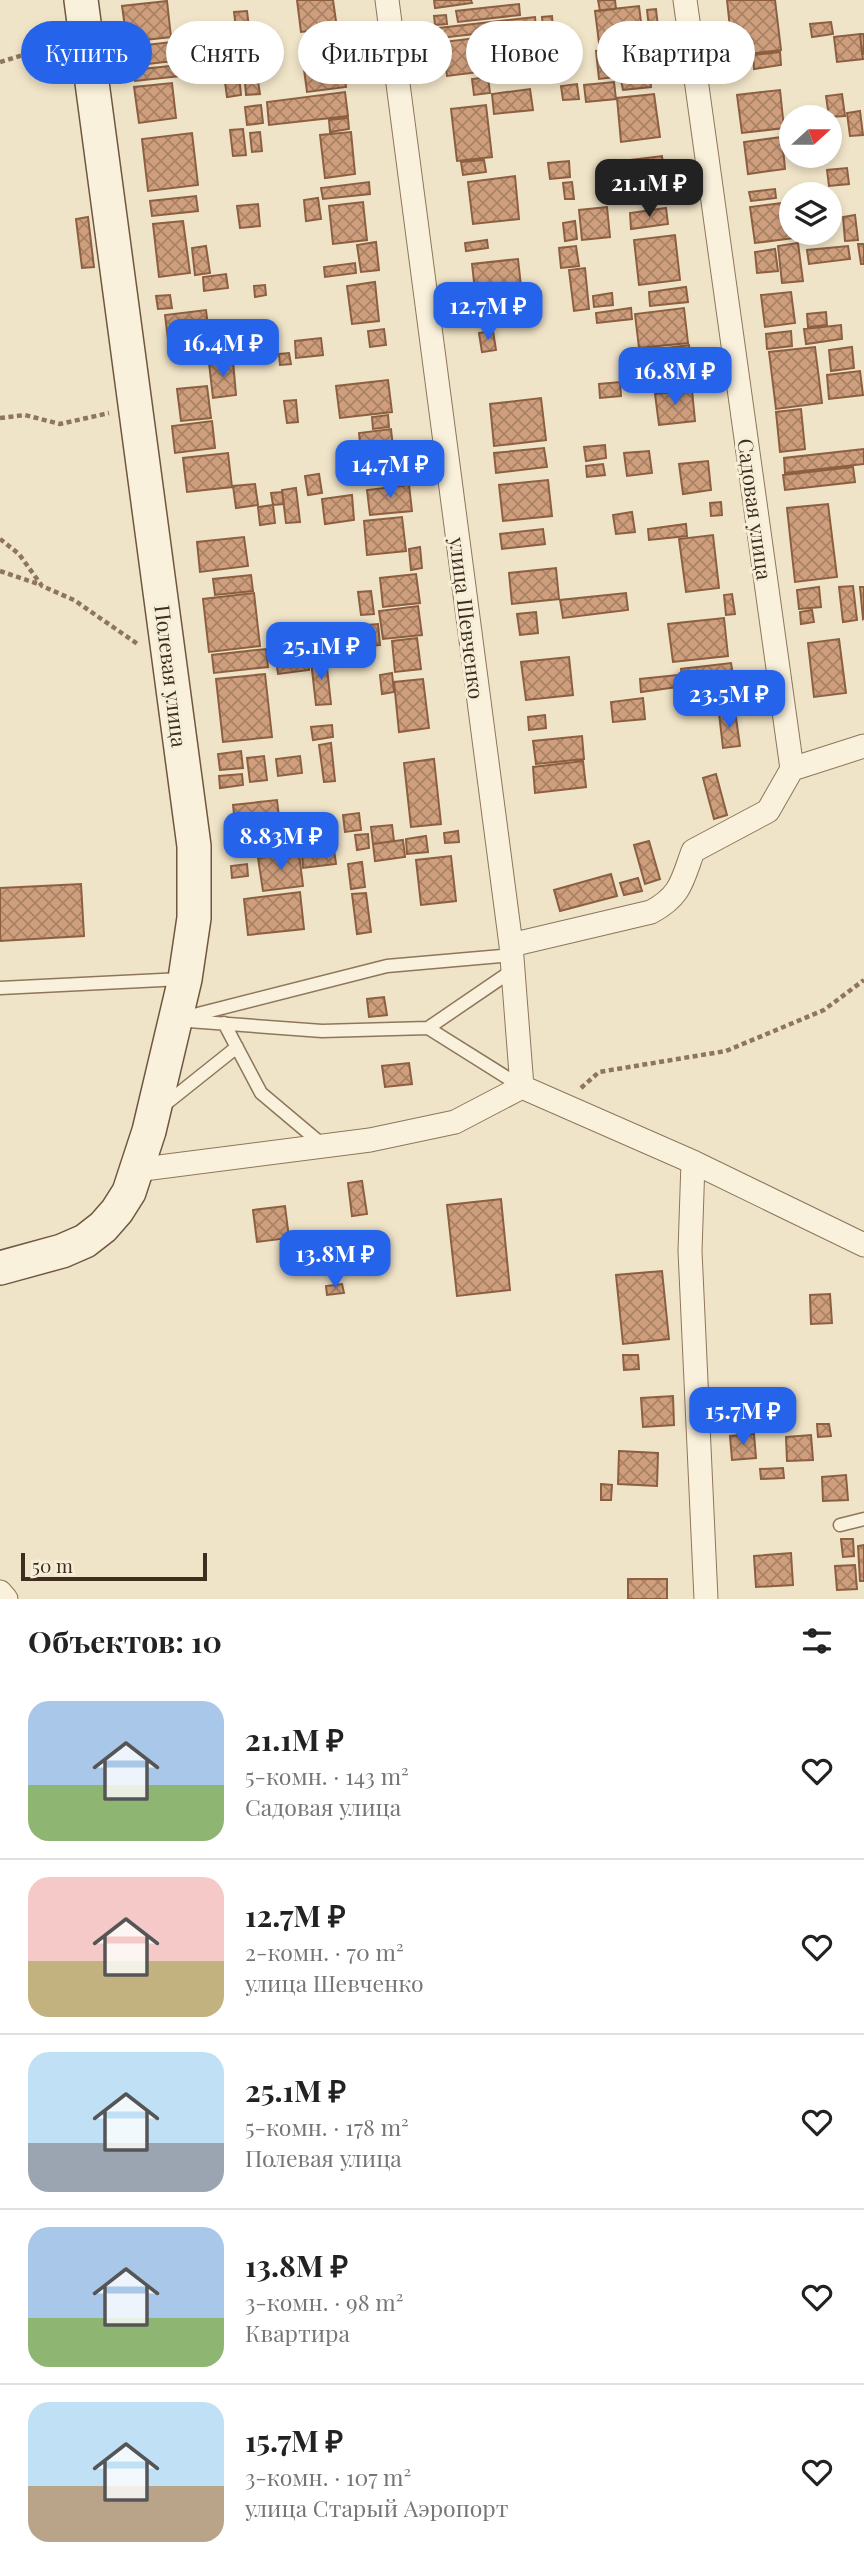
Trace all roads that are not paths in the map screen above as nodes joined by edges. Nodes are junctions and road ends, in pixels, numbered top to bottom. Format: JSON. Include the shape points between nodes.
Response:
{"nodes":[{"id":1,"x":81,"y":0,"type":"edge"},
{"id":2,"x":387,"y":0,"type":"edge"},
{"id":3,"x":685,"y":0,"type":"edge"},
{"id":4,"x":864,"y":746,"type":"edge"},
{"id":5,"x":792,"y":769,"type":"junction"},
{"id":6,"x":512,"y":957,"type":"junction"},
{"id":7,"x":185,"y":979,"type":"junction"},
{"id":8,"x":0,"y":988,"type":"edge"},
{"id":9,"x":175,"y":1020,"type":"junction"},
{"id":10,"x":224,"y":1024,"type":"junction"},
{"id":11,"x":428,"y":1028,"type":"junction"},
{"id":12,"x":237,"y":1047,"type":"junction"},
{"id":13,"x":522,"y":1087,"type":"junction"},
{"id":14,"x":153,"y":1113,"type":"junction"},
{"id":15,"x":324,"y":1146,"type":"junction"},
{"id":16,"x":693,"y":1162,"type":"junction"},
{"id":17,"x":136,"y":1170,"type":"junction"},
{"id":18,"x":864,"y":1245,"type":"edge"},
{"id":19,"x":0,"y":1268,"type":"edge"},
{"id":20,"x":864,"y":1519,"type":"edge"},
{"id":21,"x":839,"y":1525,"type":"dead end"},
{"id":22,"x":0,"y":1592,"type":"edge"},
{"id":23,"x":6,"y":1599,"type":"edge"},
{"id":24,"x":706,"y":1599,"type":"edge"}],
"edges":[{"from":1,"to":7,"type":"street","name":"Полевая улица","via":[[194,846],[194,918]]},
{"from":2,"to":6,"type":"street","name":"улица Шевченко"},
{"from":3,"to":5,"type":"street","name":"Садовая улица"},
{"from":4,"to":5,"type":"street"},
{"from":5,"to":6,"type":"street","via":[[768,811],[693,851],[678,892],[666,904]]},
{"from":6,"to":9,"type":"lane","via":[[387,966]]},
{"from":6,"to":11,"type":"lane"},
{"from":6,"to":13,"type":"street","name":"улица Шевченко"},
{"from":7,"to":8,"type":"lane"},
{"from":7,"to":9,"type":"street","name":"Полевая улица"},
{"from":9,"to":10,"type":"lane"},
{"from":9,"to":14,"type":"street","name":"Полевая улица"},
{"from":10,"to":11,"type":"lane","via":[[322,1031]]},
{"from":10,"to":12,"type":"lane"},
{"from":11,"to":13,"type":"lane"},
{"from":12,"to":14,"type":"lane"},
{"from":12,"to":15,"type":"lane","via":[[261,1093]]},
{"from":13,"to":15,"type":"street","via":[[455,1122]]},
{"from":13,"to":16,"type":"street"},
{"from":14,"to":17,"type":"street","name":"Полевая улица"},
{"from":15,"to":17,"type":"street"},
{"from":16,"to":18,"type":"street"},
{"from":16,"to":24,"type":"street","via":[[690,1251]]},
{"from":17,"to":19,"type":"street","name":"Полевая улица","via":[[117,1211],[85,1241]]},
{"from":20,"to":21,"type":"lane"},
{"from":22,"to":23,"type":"street"}]}
